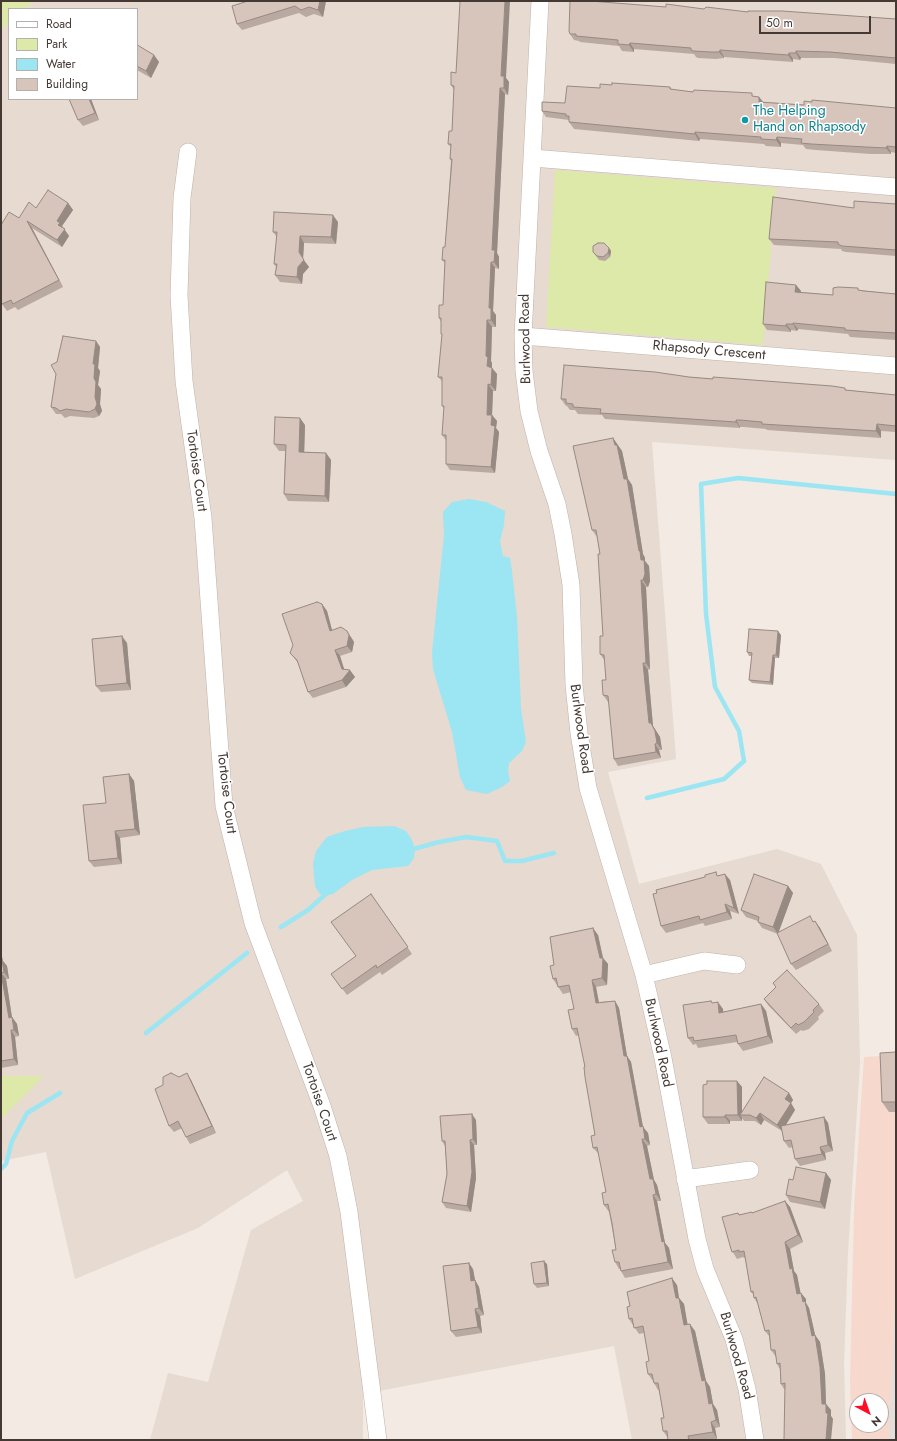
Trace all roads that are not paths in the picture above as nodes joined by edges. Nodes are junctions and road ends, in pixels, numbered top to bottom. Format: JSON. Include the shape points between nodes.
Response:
{"nodes":[{"id":1,"x":540,"y":1,"type":"edge"},
{"id":2,"x":188,"y":152,"type":"dead end"},
{"id":3,"x":532,"y":158,"type":"junction"},
{"id":4,"x":896,"y":187,"type":"edge"},
{"id":5,"x":522,"y":336,"type":"junction"},
{"id":6,"x":896,"y":366,"type":"edge"},
{"id":7,"x":737,"y":965,"type":"dead end"},
{"id":8,"x":644,"y":975,"type":"junction"},
{"id":9,"x":750,"y":1170,"type":"dead end"},
{"id":10,"x":685,"y":1179,"type":"junction"},
{"id":11,"x":378,"y":1440,"type":"edge"},
{"id":12,"x":755,"y":1440,"type":"edge"}],
"edges":[{"from":1,"to":3,"type":"street","name":"Burlwood Road"},
{"from":2,"to":11,"type":"street","name":"Tortoise Court","via":[[182,198],[179,295],[184,381],[203,518],[224,806],[253,923],[314,1084],[338,1156],[349,1212]]},
{"from":3,"to":4,"type":"street"},
{"from":3,"to":5,"type":"street","name":"Burlwood Road"},
{"from":5,"to":6,"type":"street","name":"Rhapsody Crescent"},
{"from":5,"to":8,"type":"street","name":"Burlwood Road","via":[[529,411],[557,504],[568,561],[574,685],[588,788]]},
{"from":7,"to":8,"type":"street","via":[[704,961]]},
{"from":8,"to":10,"type":"street","name":"Burlwood Road"},
{"from":9,"to":10,"type":"street"},
{"from":10,"to":12,"type":"street","name":"Burlwood Road","via":[[705,1269],[734,1338],[751,1409]]}]}
